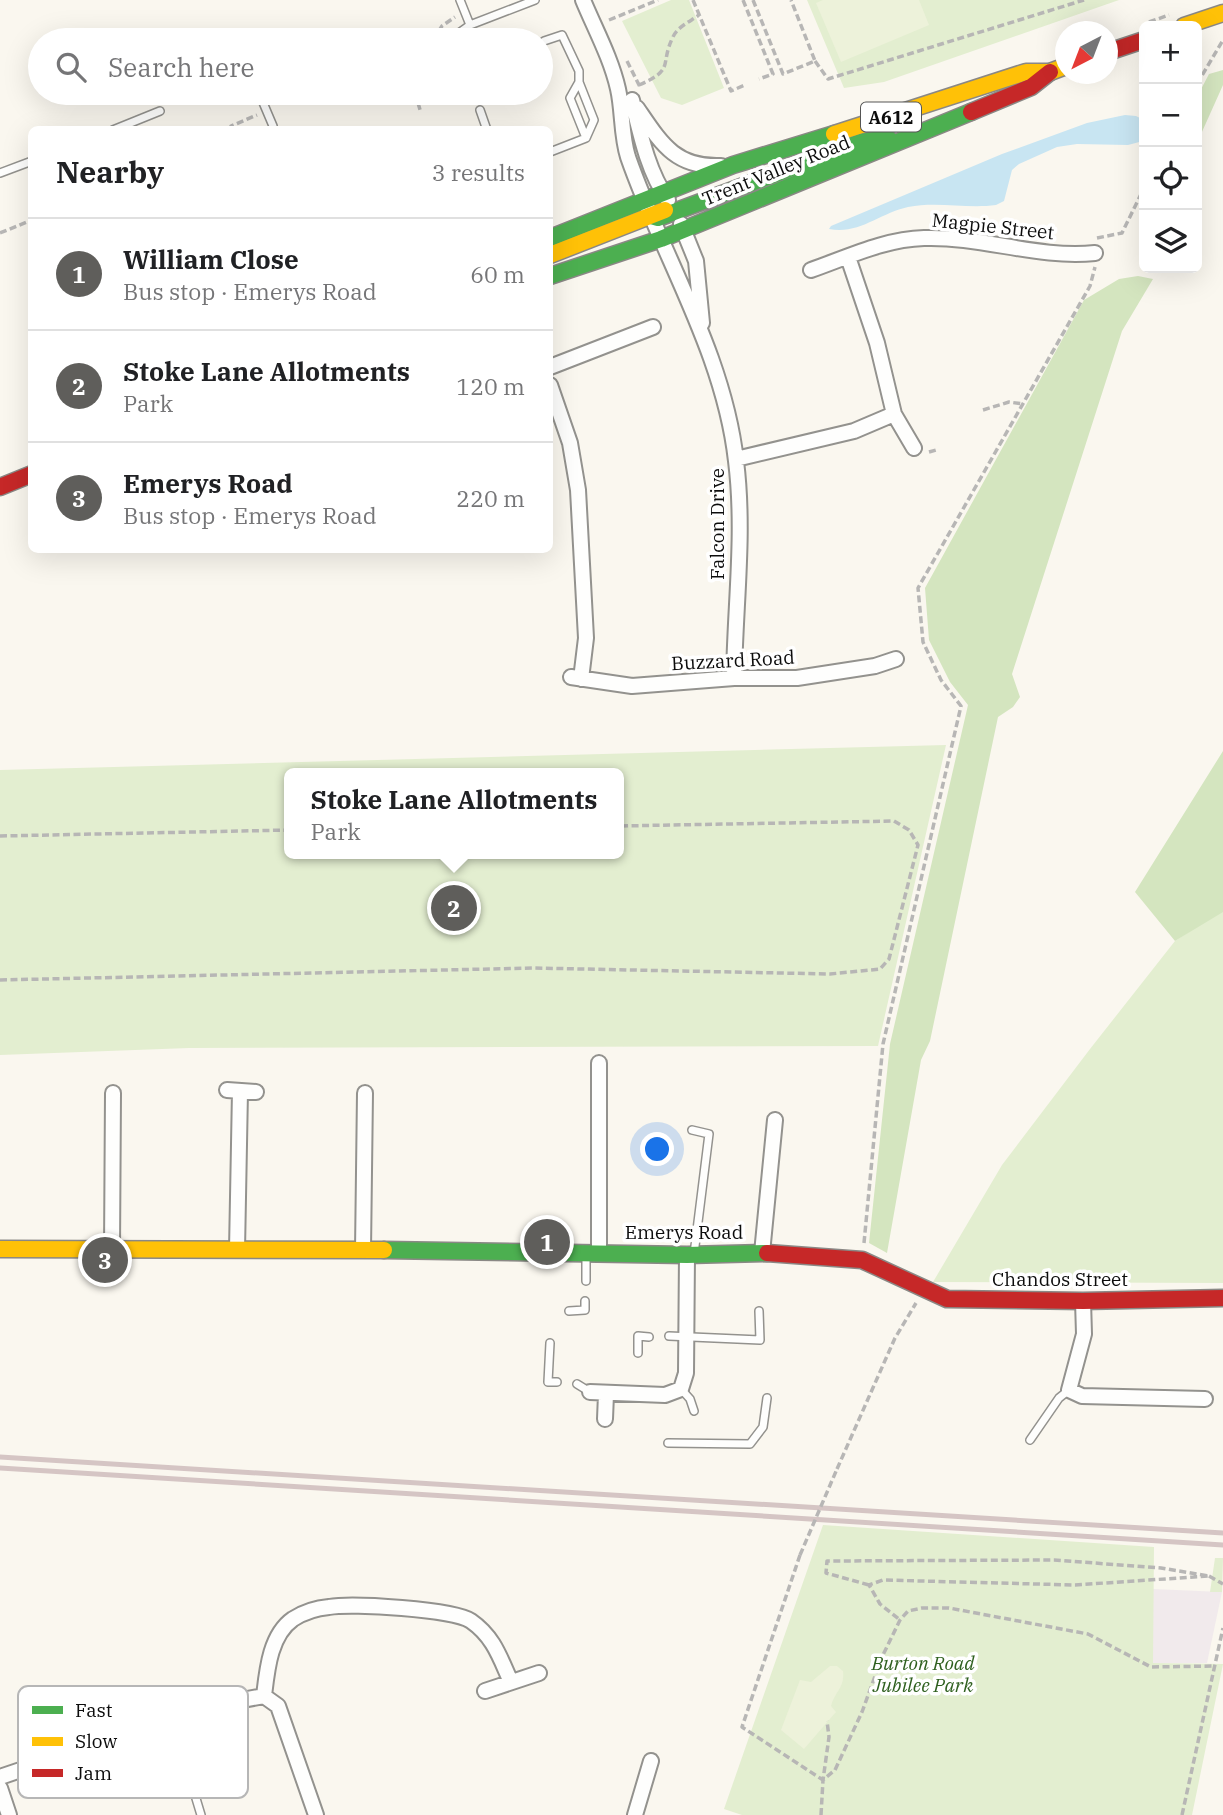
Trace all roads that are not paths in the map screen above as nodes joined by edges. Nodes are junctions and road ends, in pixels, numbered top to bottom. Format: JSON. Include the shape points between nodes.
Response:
{"nodes":[{"id":1,"x":535,"y":0,"type":"edge"},
{"id":2,"x":583,"y":0,"type":"edge"},
{"id":3,"x":461,"y":2,"type":"edge"},
{"id":4,"x":1223,"y":13,"type":"edge"},
{"id":5,"x":1199,"y":21,"type":"edge"},
{"id":6,"x":470,"y":25,"type":"junction"},
{"id":7,"x":466,"y":28,"type":"edge"},
{"id":8,"x":553,"y":38,"type":"edge"},
{"id":9,"x":1139,"y":42,"type":"edge"},
{"id":10,"x":1118,"y":49,"type":"edge"},
{"id":11,"x":1055,"y":70,"type":"edge"},
{"id":12,"x":1050,"y":72,"type":"junction"},
{"id":13,"x":579,"y":82,"type":"junction"},
{"id":14,"x":618,"y":88,"type":"junction"},
{"id":15,"x":638,"y":98,"type":"junction"},
{"id":16,"x":264,"y":105,"type":"edge"},
{"id":17,"x":480,"y":110,"type":"dead end"},
{"id":18,"x":160,"y":111,"type":"dead end"},
{"id":19,"x":123,"y":126,"type":"edge"},
{"id":20,"x":273,"y":126,"type":"dead end"},
{"id":21,"x":486,"y":126,"type":"edge"},
{"id":22,"x":914,"y":135,"type":"junction"},
{"id":23,"x":586,"y":138,"type":"junction"},
{"id":24,"x":553,"y":151,"type":"edge"},
{"id":25,"x":28,"y":162,"type":"edge"},
{"id":26,"x":733,"y":165,"type":"junction"},
{"id":27,"x":0,"y":173,"type":"edge"},
{"id":28,"x":662,"y":192,"type":"junction"},
{"id":29,"x":645,"y":198,"type":"junction"},
{"id":30,"x":676,"y":210,"type":"junction"},
{"id":31,"x":652,"y":216,"type":"junction"},
{"id":32,"x":684,"y":229,"type":"junction"},
{"id":33,"x":553,"y":237,"type":"edge"},
{"id":34,"x":661,"y":239,"type":"junction"},
{"id":35,"x":1095,"y":253,"type":"road end"},
{"id":36,"x":553,"y":254,"type":"edge"},
{"id":37,"x":848,"y":257,"type":"junction"},
{"id":38,"x":811,"y":270,"type":"dead end"},
{"id":39,"x":553,"y":275,"type":"edge"},
{"id":40,"x":653,"y":327,"type":"dead end"},
{"id":41,"x":703,"y":333,"type":"junction"},
{"id":42,"x":553,"y":366,"type":"edge"},
{"id":43,"x":553,"y":394,"type":"edge"},
{"id":44,"x":894,"y":414,"type":"junction"},
{"id":45,"x":921,"y":450,"type":"road end"},
{"id":46,"x":736,"y":459,"type":"junction"},
{"id":47,"x":28,"y":476,"type":"edge"},
{"id":48,"x":0,"y":487,"type":"edge"},
{"id":49,"x":896,"y":659,"type":"dead end"},
{"id":50,"x":734,"y":678,"type":"junction"},
{"id":51,"x":599,"y":1063,"type":"dead end"},
{"id":52,"x":256,"y":1092,"type":"dead end"},
{"id":53,"x":113,"y":1093,"type":"dead end"},
{"id":54,"x":365,"y":1093,"type":"dead end"},
{"id":55,"x":775,"y":1120,"type":"dead end"},
{"id":56,"x":692,"y":1130,"type":"dead end"},
{"id":57,"x":0,"y":1249,"type":"edge"},
{"id":58,"x":112,"y":1249,"type":"junction"},
{"id":59,"x":237,"y":1250,"type":"junction"},
{"id":60,"x":363,"y":1250,"type":"junction"},
{"id":61,"x":592,"y":1253,"type":"junction"},
{"id":62,"x":762,"y":1253,"type":"junction"},
{"id":63,"x":690,"y":1254,"type":"junction"},
{"id":64,"x":902,"y":1279,"type":"joint"},
{"id":65,"x":586,"y":1281,"type":"dead end"},
{"id":66,"x":1223,"y":1298,"type":"edge"},
{"id":67,"x":585,"y":1301,"type":"dead end"},
{"id":68,"x":1083,"y":1301,"type":"junction"},
{"id":69,"x":569,"y":1311,"type":"dead end"},
{"id":70,"x":760,"y":1311,"type":"dead end"},
{"id":71,"x":669,"y":1336,"type":"dead end"},
{"id":72,"x":649,"y":1337,"type":"dead end"},
{"id":73,"x":686,"y":1338,"type":"junction"},
{"id":74,"x":550,"y":1343,"type":"dead end"},
{"id":75,"x":638,"y":1353,"type":"dead end"},
{"id":76,"x":557,"y":1382,"type":"dead end"},
{"id":77,"x":577,"y":1384,"type":"dead end"},
{"id":78,"x":681,"y":1389,"type":"junction"},
{"id":79,"x":1069,"y":1390,"type":"junction"},
{"id":80,"x":590,"y":1392,"type":"joint"},
{"id":81,"x":606,"y":1394,"type":"junction"},
{"id":82,"x":766,"y":1398,"type":"dead end"},
{"id":83,"x":1205,"y":1399,"type":"dead end"},
{"id":84,"x":694,"y":1411,"type":"dead end"},
{"id":85,"x":605,"y":1419,"type":"dead end"},
{"id":86,"x":1030,"y":1440,"type":"dead end"},
{"id":87,"x":668,"y":1443,"type":"dead end"},
{"id":88,"x":539,"y":1673,"type":"dead end"},
{"id":89,"x":511,"y":1682,"type":"junction"},
{"id":90,"x":485,"y":1691,"type":"dead end"},
{"id":91,"x":264,"y":1696,"type":"junction"},
{"id":92,"x":248,"y":1699,"type":"edge"},
{"id":93,"x":651,"y":1760,"type":"dead end"},
{"id":94,"x":18,"y":1771,"type":"edge"},
{"id":95,"x":0,"y":1777,"type":"edge"},
{"id":96,"x":0,"y":1788,"type":"edge"},
{"id":97,"x":196,"y":1798,"type":"edge"},
{"id":98,"x":9,"y":1815,"type":"edge"},
{"id":99,"x":201,"y":1815,"type":"edge"},
{"id":100,"x":316,"y":1815,"type":"edge"},
{"id":101,"x":635,"y":1815,"type":"edge"}],
"edges":[{"from":1,"to":6,"type":"lane"},
{"from":2,"to":14,"type":"street"},
{"from":3,"to":6,"type":"lane"},
{"from":4,"to":5,"type":"main road"},
{"from":6,"to":7,"type":"lane"},
{"from":8,"to":13,"type":"lane","via":[[562,35],[579,71]]},
{"from":9,"to":10,"type":"main road"},
{"from":11,"to":12,"type":"main road","name":"Trent Valley Road","number":"A612"},
{"from":12,"to":22,"type":"main road","name":"Trent Valley Road","number":"A612","via":[[1031,87]]},
{"from":12,"to":26,"type":"main road","name":"Trent Valley Road","number":"A612","via":[[1026,72]]},
{"from":13,"to":23,"type":"lane","via":[[594,120]]},
{"from":13,"to":23,"type":"lane","via":[[570,98]]},
{"from":14,"to":15,"type":"street"},
{"from":14,"to":29,"type":"street","name":"Falcon Drive","via":[[627,154]]},
{"from":15,"to":26,"type":"street","via":[[664,145],[686,162]]},
{"from":15,"to":28,"type":"street","name":"Falcon Drive","via":[[642,139]]},
{"from":16,"to":20,"type":"lane"},
{"from":17,"to":21,"type":"lane"},
{"from":18,"to":19,"type":"lane"},
{"from":22,"to":30,"type":"main road","number":"A612","via":[[861,142]]},
{"from":22,"to":32,"type":"main road","name":"Trent Valley Road","number":"A612"},
{"from":23,"to":24,"type":"lane"},
{"from":25,"to":27,"type":"lane"},
{"from":26,"to":28,"type":"main road","name":"Trent Valley Road","number":"A612"},
{"from":28,"to":29,"type":"main road","name":"Trent Valley Road","number":"A612"},
{"from":28,"to":30,"type":"street","name":"Falcon Drive"},
{"from":29,"to":31,"type":"street","name":"Falcon Drive"},
{"from":29,"to":33,"type":"main road","name":"Trent Valley Road","number":"A612"},
{"from":30,"to":31,"type":"main road","number":"A612"},
{"from":30,"to":32,"type":"street","name":"Falcon Drive"},
{"from":31,"to":34,"type":"street","name":"Falcon Drive"},
{"from":31,"to":36,"type":"main road","number":"A612"},
{"from":32,"to":34,"type":"main road","name":"Trent Valley Road","number":"A612"},
{"from":32,"to":41,"type":"street","name":"Falcon Drive","via":[[696,261]]},
{"from":34,"to":39,"type":"main road","name":"Trent Valley Road","number":"A612"},
{"from":34,"to":41,"type":"street","name":"Falcon Drive"},
{"from":35,"to":37,"type":"street","name":"Magpie Street","via":[[929,238],[892,242]]},
{"from":37,"to":38,"type":"street","name":"Magpie Street"},
{"from":37,"to":44,"type":"street","via":[[877,342]]},
{"from":40,"to":42,"type":"street"},
{"from":41,"to":46,"type":"street","name":"Falcon Drive"},
{"from":43,"to":50,"type":"street","name":"Buzzard Road","via":[[570,443],[578,491],[586,638],[576,678],[632,686]]},
{"from":44,"to":45,"type":"street"},
{"from":44,"to":46,"type":"street","via":[[854,431]]},
{"from":46,"to":50,"type":"street","name":"Falcon Drive","via":[[741,519]]},
{"from":47,"to":48,"type":"main road"},
{"from":49,"to":50,"type":"street","name":"Buzzard Road","via":[[797,678]]},
{"from":51,"to":61,"type":"street"},
{"from":52,"to":59,"type":"street","via":[[234,1091]]},
{"from":53,"to":58,"type":"street"},
{"from":54,"to":60,"type":"street"},
{"from":55,"to":62,"type":"street"},
{"from":56,"to":63,"type":"lane","via":[[709,1134]]},
{"from":57,"to":58,"type":"main road","name":"Emerys Road"},
{"from":58,"to":59,"type":"main road","name":"Emerys Road"},
{"from":59,"to":60,"type":"main road","name":"Emerys Road"},
{"from":60,"to":61,"type":"main road","name":"Emerys Road"},
{"from":61,"to":63,"type":"main road","name":"Emerys Road"},
{"from":61,"to":65,"type":"lane"},
{"from":62,"to":63,"type":"main road","name":"Emerys Road"},
{"from":62,"to":64,"type":"main road","name":"Emerys Road","via":[[862,1259]]},
{"from":63,"to":73,"type":"street"},
{"from":64,"to":68,"type":"main road","name":"Chandos Street","via":[[947,1299]]},
{"from":66,"to":68,"type":"main road","name":"Chandos Street"},
{"from":67,"to":69,"type":"lane","via":[[585,1310]]},
{"from":68,"to":79,"type":"street","via":[[1084,1334]]},
{"from":70,"to":73,"type":"lane","via":[[760,1340]]},
{"from":71,"to":73,"type":"lane"},
{"from":72,"to":75,"type":"lane","via":[[638,1336]]},
{"from":73,"to":78,"type":"street"},
{"from":74,"to":76,"type":"lane","via":[[548,1382]]},
{"from":77,"to":80,"type":"lane"},
{"from":78,"to":81,"type":"street","via":[[665,1395]]},
{"from":78,"to":84,"type":"lane"},
{"from":79,"to":83,"type":"street","via":[[1082,1396]]},
{"from":79,"to":86,"type":"lane"},
{"from":80,"to":81,"type":"street"},
{"from":81,"to":85,"type":"street"},
{"from":82,"to":87,"type":"lane","via":[[762,1427],[750,1444],[695,1439]]},
{"from":88,"to":89,"type":"street"},
{"from":89,"to":90,"type":"street"},
{"from":89,"to":91,"type":"street","via":[[491,1638],[468,1619],[376,1606],[331,1606],[292,1619],[278,1635]]},
{"from":91,"to":92,"type":"street"},
{"from":91,"to":100,"type":"street","via":[[278,1706]]},
{"from":93,"to":101,"type":"street"},
{"from":94,"to":95,"type":"street"},
{"from":96,"to":98,"type":"street"},
{"from":97,"to":99,"type":"lane"}]}
